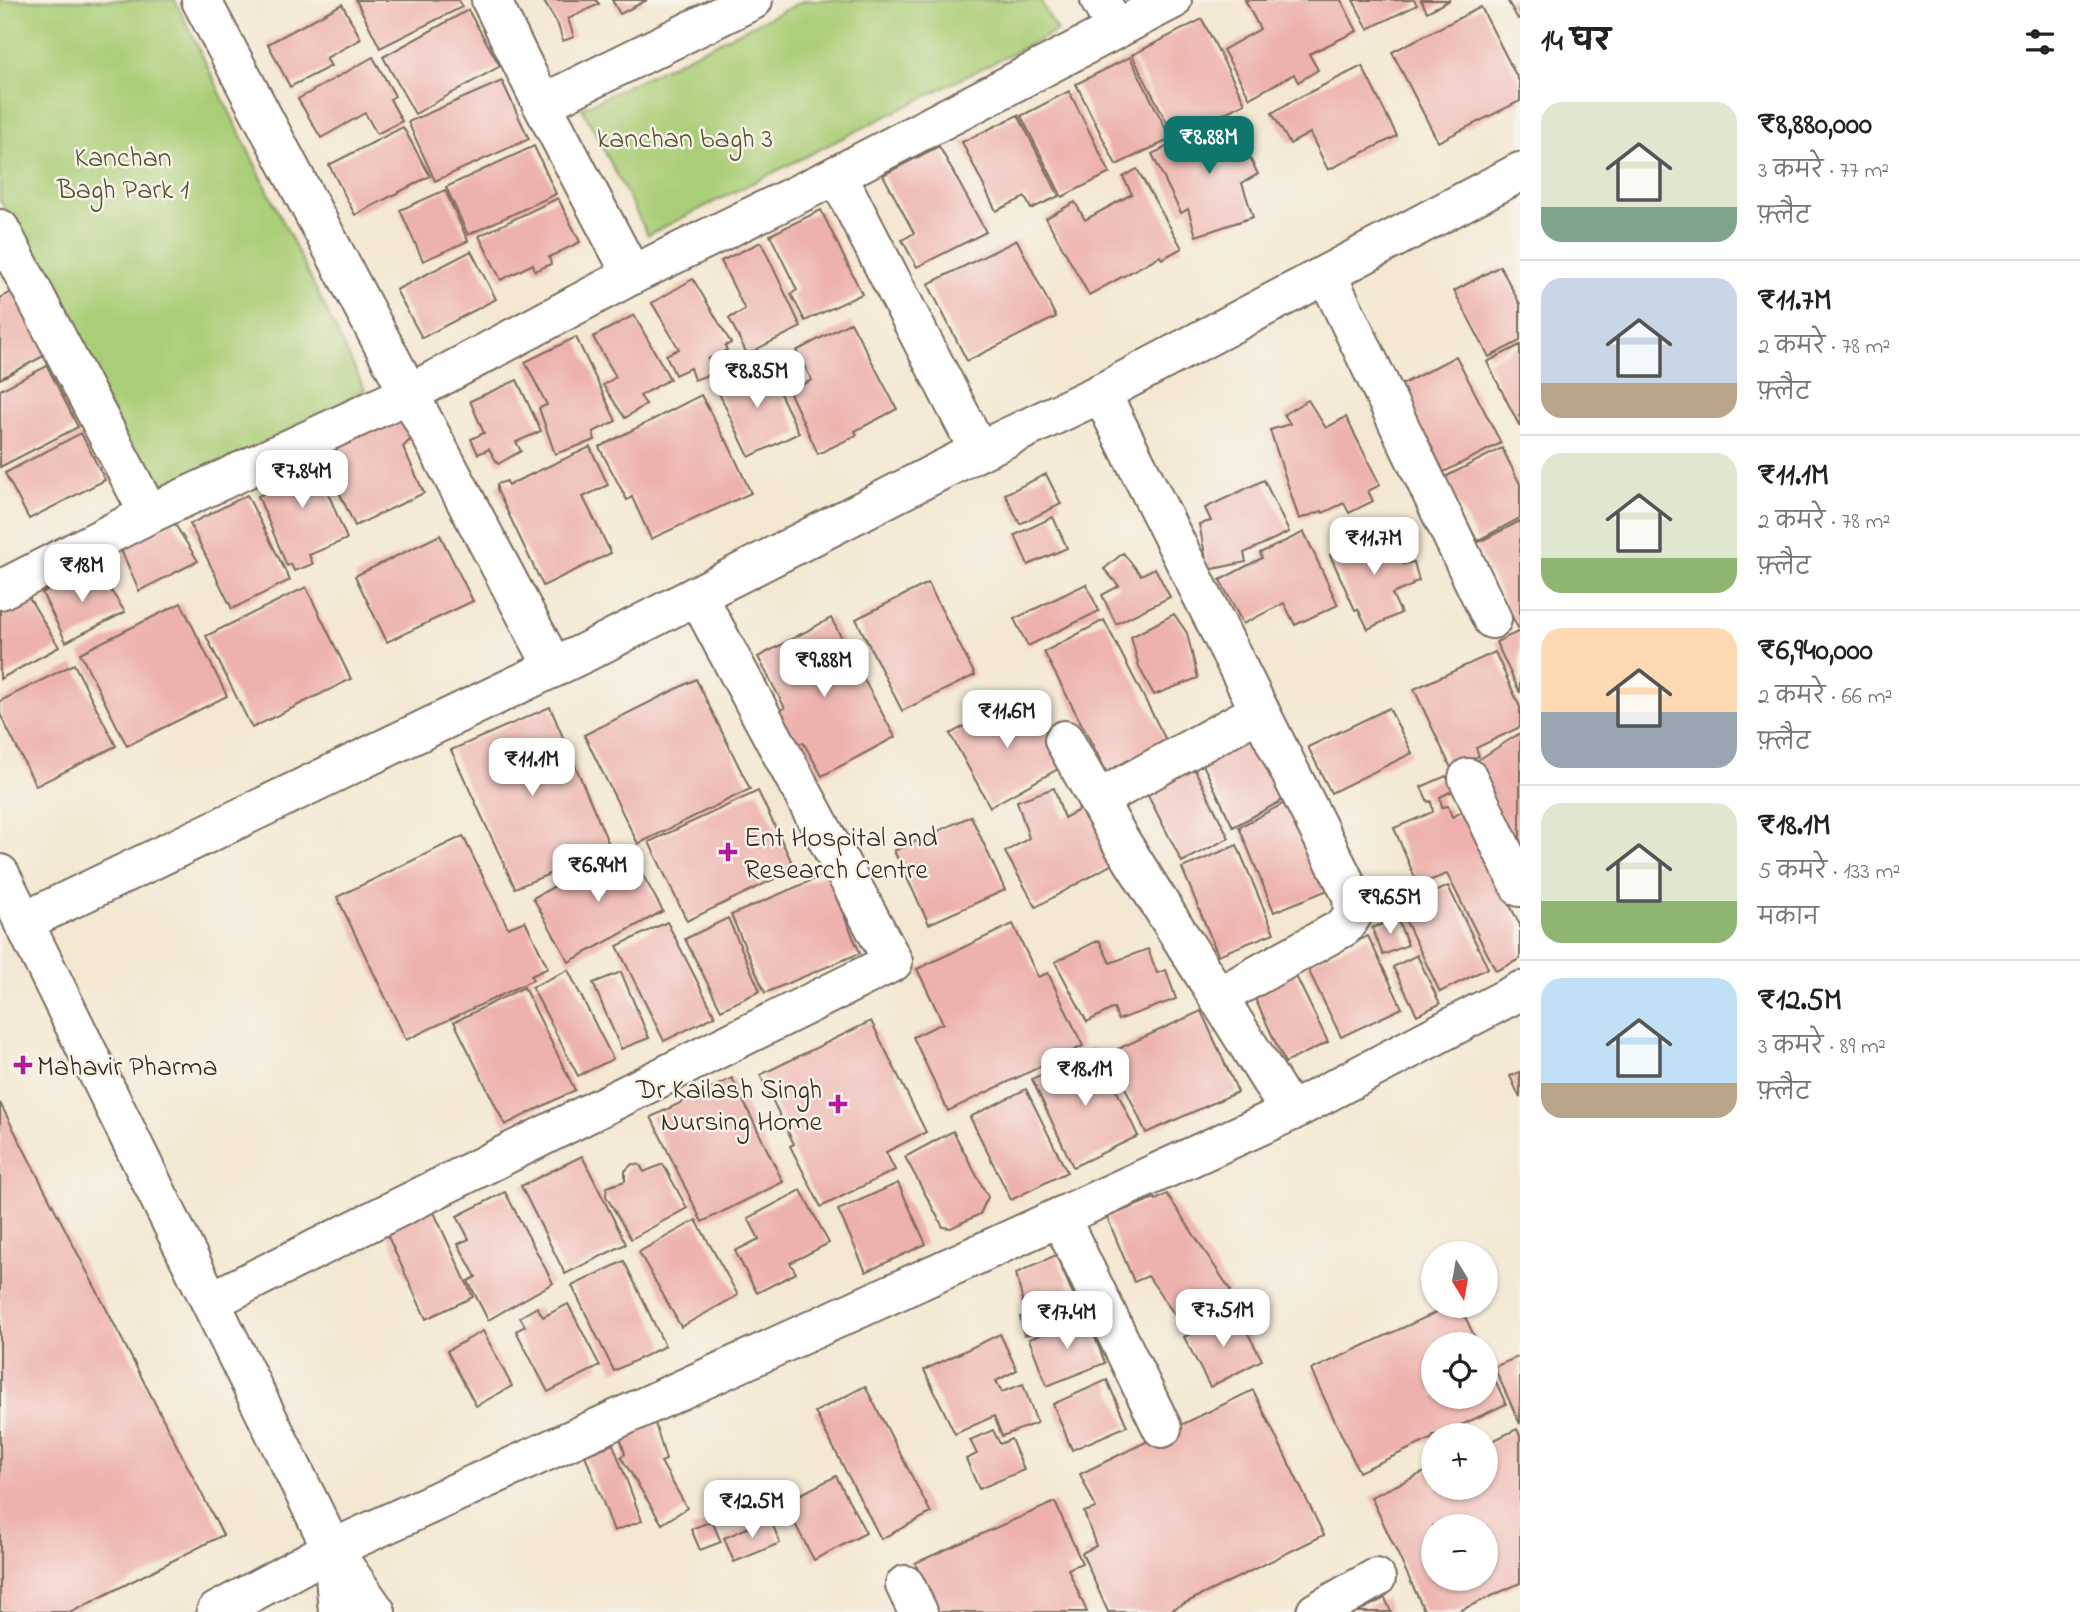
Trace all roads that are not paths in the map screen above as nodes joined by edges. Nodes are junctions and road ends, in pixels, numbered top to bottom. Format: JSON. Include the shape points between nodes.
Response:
{"nodes":[{"id":1,"x":201,"y":0,"type":"edge"},
{"id":2,"x":491,"y":0,"type":"edge"},
{"id":3,"x":753,"y":0,"type":"edge"},
{"id":4,"x":1172,"y":0,"type":"edge"},
{"id":5,"x":1108,"y":14,"type":"edge"},
{"id":6,"x":542,"y":104,"type":"junction"},
{"id":7,"x":1520,"y":172,"type":"edge"},
{"id":8,"x":837,"y":175,"type":"junction"},
{"id":9,"x":0,"y":229,"type":"edge"},
{"id":10,"x":632,"y":275,"type":"junction"},
{"id":11,"x":1327,"y":275,"type":"junction"},
{"id":12,"x":410,"y":393,"type":"junction"},
{"id":13,"x":1101,"y":393,"type":"junction"},
{"id":14,"x":979,"y":451,"type":"junction"},
{"id":15,"x":149,"y":514,"type":"junction"},
{"id":16,"x":0,"y":590,"type":"edge"},
{"id":17,"x":697,"y":596,"type":"junction"},
{"id":18,"x":1492,"y":619,"type":"dead end"},
{"id":19,"x":554,"y":668,"type":"junction"},
{"id":20,"x":1260,"y":711,"type":"junction"},
{"id":21,"x":1064,"y":740,"type":"dead end"},
{"id":22,"x":1468,"y":778,"type":"dead end"},
{"id":23,"x":1097,"y":800,"type":"junction"},
{"id":24,"x":0,"y":874,"type":"edge"},
{"id":25,"x":1520,"y":887,"type":"edge"},
{"id":26,"x":23,"y":922,"type":"junction"},
{"id":27,"x":1520,"y":991,"type":"edge"},
{"id":28,"x":1218,"y":997,"type":"junction"},
{"id":29,"x":1290,"y":1112,"type":"junction"},
{"id":30,"x":1060,"y":1217,"type":"junction"},
{"id":31,"x":211,"y":1301,"type":"junction"},
{"id":32,"x":1162,"y":1428,"type":"dead end"},
{"id":33,"x":332,"y":1549,"type":"junction"},
{"id":34,"x":1376,"y":1578,"type":"dead end"},
{"id":35,"x":216,"y":1612,"type":"edge"},
{"id":36,"x":338,"y":1612,"type":"edge"},
{"id":37,"x":376,"y":1612,"type":"edge"},
{"id":38,"x":1316,"y":1612,"type":"edge"}],
"edges":[{"from":1,"to":12,"type":"street"},
{"from":2,"to":6,"type":"street"},
{"from":3,"to":6,"type":"street"},
{"from":4,"to":5,"type":"street"},
{"from":5,"to":8,"type":"street"},
{"from":6,"to":10,"type":"street"},
{"from":7,"to":11,"type":"street"},
{"from":8,"to":10,"type":"street"},
{"from":8,"to":14,"type":"street"},
{"from":9,"to":15,"type":"street"},
{"from":10,"to":12,"type":"street"},
{"from":11,"to":13,"type":"street"},
{"from":11,"to":18,"type":"street"},
{"from":12,"to":15,"type":"street"},
{"from":12,"to":19,"type":"street"},
{"from":13,"to":14,"type":"street"},
{"from":13,"to":20,"type":"street"},
{"from":14,"to":17,"type":"street"},
{"from":15,"to":16,"type":"street"},
{"from":17,"to":19,"type":"street"},
{"from":17,"to":31,"type":"street","via":[[893,962]]},
{"from":19,"to":26,"type":"street"},
{"from":20,"to":23,"type":"street"},
{"from":20,"to":28,"type":"street","via":[[1352,895],[1353,914],[1345,927]]},
{"from":21,"to":23,"type":"street"},
{"from":22,"to":25,"type":"street"},
{"from":23,"to":28,"type":"street"},
{"from":24,"to":26,"type":"street"},
{"from":26,"to":31,"type":"street"},
{"from":27,"to":29,"type":"street"},
{"from":28,"to":29,"type":"street"},
{"from":29,"to":30,"type":"street"},
{"from":30,"to":32,"type":"street"},
{"from":30,"to":33,"type":"street"},
{"from":31,"to":33,"type":"street"},
{"from":33,"to":35,"type":"street"},
{"from":33,"to":36,"type":"street"},
{"from":33,"to":37,"type":"street"},
{"from":34,"to":38,"type":"street"}]}
